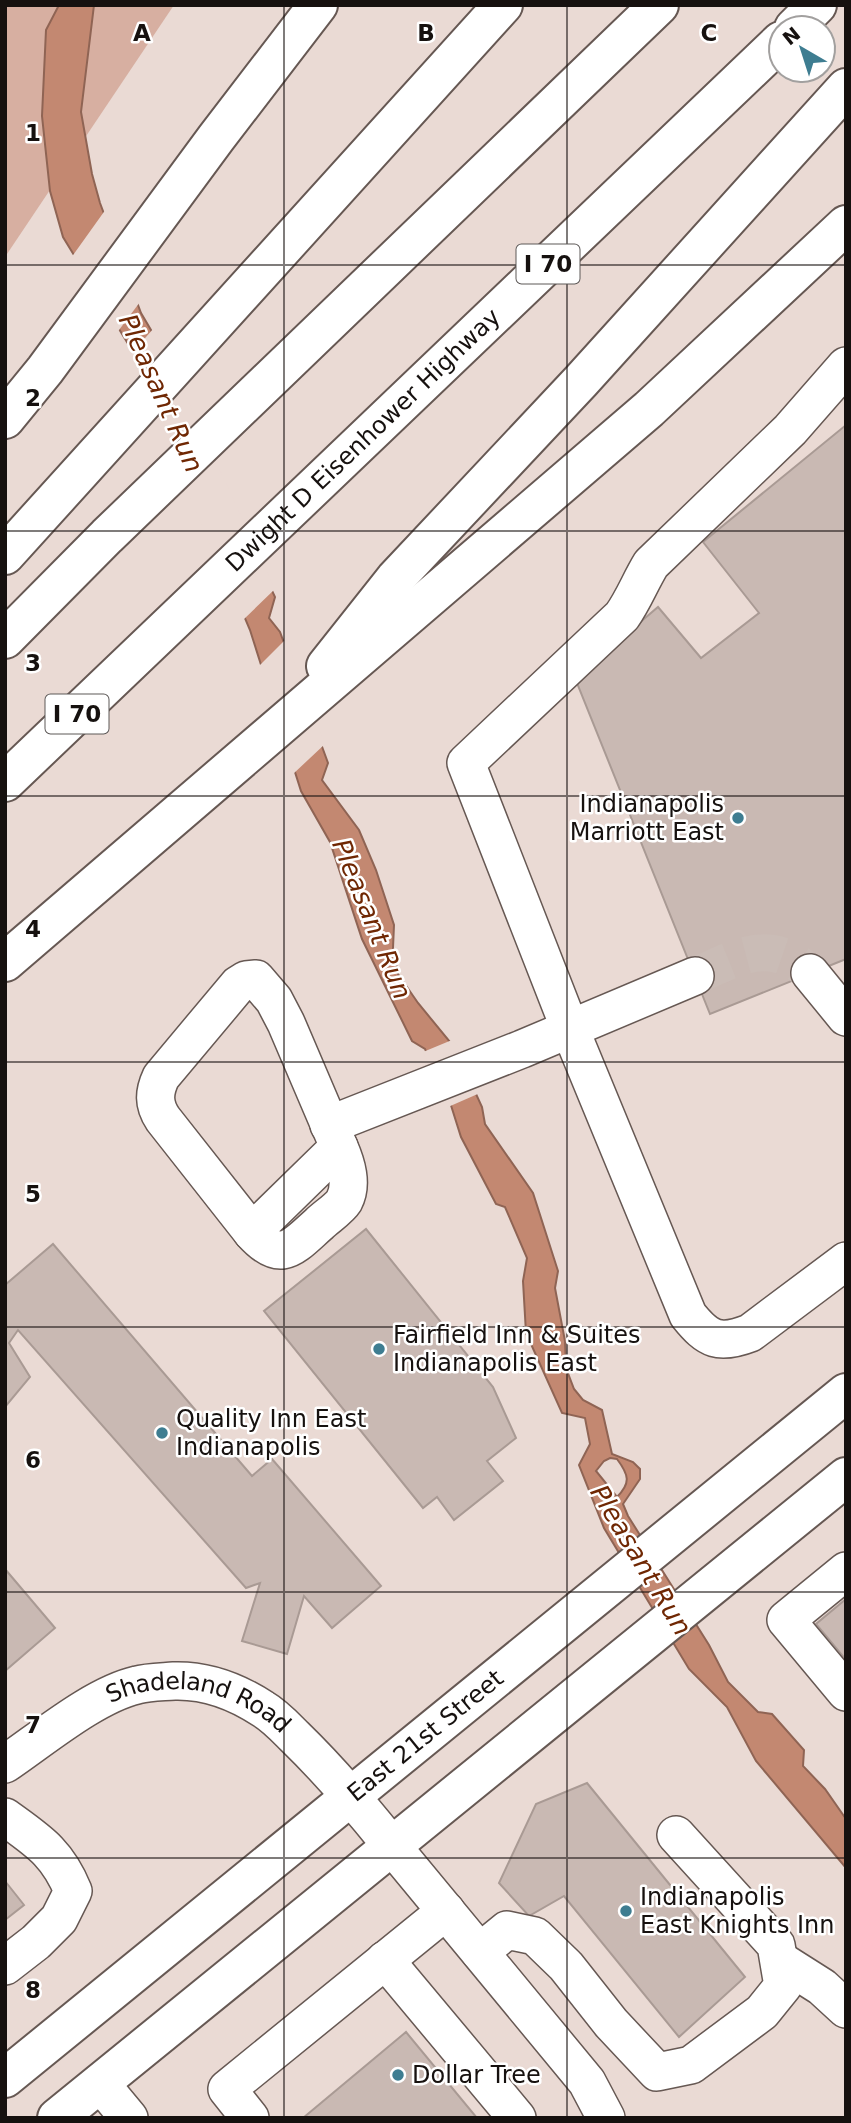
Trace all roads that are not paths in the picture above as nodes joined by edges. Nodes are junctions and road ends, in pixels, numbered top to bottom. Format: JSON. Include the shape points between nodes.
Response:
{"nodes":[{"id":1,"x":295,"y":5,"type":"edge"},
{"id":2,"x":318,"y":5,"type":"edge"},
{"id":3,"x":503,"y":5,"type":"edge"},
{"id":4,"x":659,"y":5,"type":"edge"},
{"id":5,"x":767,"y":54,"type":"edge"},
{"id":6,"x":846,"y":88,"type":"edge"},
{"id":7,"x":216,"y":138,"type":"junction"},
{"id":8,"x":846,"y":225,"type":"edge"},
{"id":9,"x":846,"y":366,"type":"edge"},
{"id":10,"x":5,"y":419,"type":"edge"},
{"id":11,"x":5,"y":555,"type":"edge"},
{"id":12,"x":369,"y":631,"type":"junction"},
{"id":13,"x":5,"y":639,"type":"edge"},
{"id":14,"x":5,"y":782,"type":"edge"},
{"id":15,"x":5,"y":962,"type":"edge"},
{"id":16,"x":810,"y":974,"type":"tunnel mouth"},
{"id":17,"x":695,"y":976,"type":"tunnel mouth"},
{"id":18,"x":846,"y":1017,"type":"edge"},
{"id":19,"x":570,"y":1029,"type":"junction"},
{"id":20,"x":334,"y":1136,"type":"junction"},
{"id":21,"x":846,"y":1261,"type":"edge"},
{"id":22,"x":846,"y":1394,"type":"edge"},
{"id":23,"x":846,"y":1477,"type":"edge"},
{"id":24,"x":846,"y":1572,"type":"edge"},
{"id":25,"x":846,"y":1692,"type":"edge"},
{"id":26,"x":5,"y":1764,"type":"edge"},
{"id":27,"x":5,"y":1817,"type":"edge"},
{"id":28,"x":371,"y":1821,"type":"junction"},
{"id":29,"x":676,"y":1835,"type":"dead end"},
{"id":30,"x":446,"y":1910,"type":"junction"},
{"id":31,"x":5,"y":1947,"type":"edge"},
{"id":32,"x":480,"y":1952,"type":"junction"},
{"id":33,"x":385,"y":1960,"type":"junction"},
{"id":34,"x":780,"y":1961,"type":"junction"},
{"id":35,"x":5,"y":1966,"type":"edge"},
{"id":36,"x":846,"y":2009,"type":"edge"},
{"id":37,"x":5,"y":2078,"type":"edge"},
{"id":38,"x":100,"y":2083,"type":"junction"},
{"id":39,"x":57,"y":2118,"type":"edge"},
{"id":40,"x":129,"y":2118,"type":"edge"},
{"id":41,"x":250,"y":2118,"type":"edge"},
{"id":42,"x":517,"y":2118,"type":"edge"},
{"id":43,"x":606,"y":2118,"type":"edge"}],
"edges":[{"from":1,"to":7,"type":"main road"},
{"from":2,"to":7,"type":"main road"},
{"from":3,"to":11,"type":"main road"},
{"from":4,"to":13,"type":"main road"},
{"from":5,"to":14,"type":"main road","name":"Dwight D Eisenhower Highway","number":"I 70"},
{"from":6,"to":12,"type":"main road","via":[[395,579]]},
{"from":7,"to":10,"type":"main road"},
{"from":8,"to":12,"type":"main road","via":[[649,409]]},
{"from":9,"to":19,"type":"street","via":[[790,430],[650,564],[622,616],[466,763]]},
{"from":12,"to":15,"type":"main road","via":[[279,725]]},
{"from":16,"to":18,"type":"street"},
{"from":17,"to":19,"type":"street"},
{"from":19,"to":20,"type":"street","via":[[388,1103]]},
{"from":19,"to":21,"type":"street","via":[[688,1315],[699,1329],[712,1339],[750,1333]]},
{"from":20,"to":20,"type":"street","via":[[274,1000],[256,979],[237,985],[156,1088],[156,1109],[252,1233]]},
{"from":22,"to":28,"type":"main road","name":"East 21st Street","via":[[596,1596]]},
{"from":23,"to":28,"type":"main road","name":"East 21st Street","via":[[629,1653]]},
{"from":24,"to":25,"type":"street","via":[[786,1620]]},
{"from":26,"to":28,"type":"street","name":"Shadeland Road","via":[[116,1692],[136,1685],[199,1682],[246,1698],[268,1712],[313,1754]]},
{"from":27,"to":31,"type":"street","via":[[44,1878],[48,1899],[40,1917]]},
{"from":27,"to":35,"type":"street","via":[[46,1847],[64,1869],[73,1891],[59,1919]]},
{"from":28,"to":30,"type":"street","name":"Shadeland Road"},
{"from":28,"to":37,"type":"main road","name":"East 21st Street"},
{"from":28,"to":38,"type":"main road","name":"East 21st Street"},
{"from":29,"to":34,"type":"street","via":[[776,1945]]},
{"from":30,"to":32,"type":"street","name":"Shadeland Road"},
{"from":30,"to":33,"type":"street"},
{"from":32,"to":34,"type":"street","via":[[507,1930],[535,1936],[657,2072],[691,2065],[762,2012],[783,1986]]},
{"from":32,"to":43,"type":"street","name":"Shadeland Road","via":[[586,2082]]},
{"from":33,"to":41,"type":"street","via":[[227,2089]]},
{"from":33,"to":42,"type":"street"},
{"from":34,"to":36,"type":"street","via":[[822,1987]]},
{"from":38,"to":39,"type":"main road","name":"East 21st Street"},
{"from":38,"to":40,"type":"street"}]}
